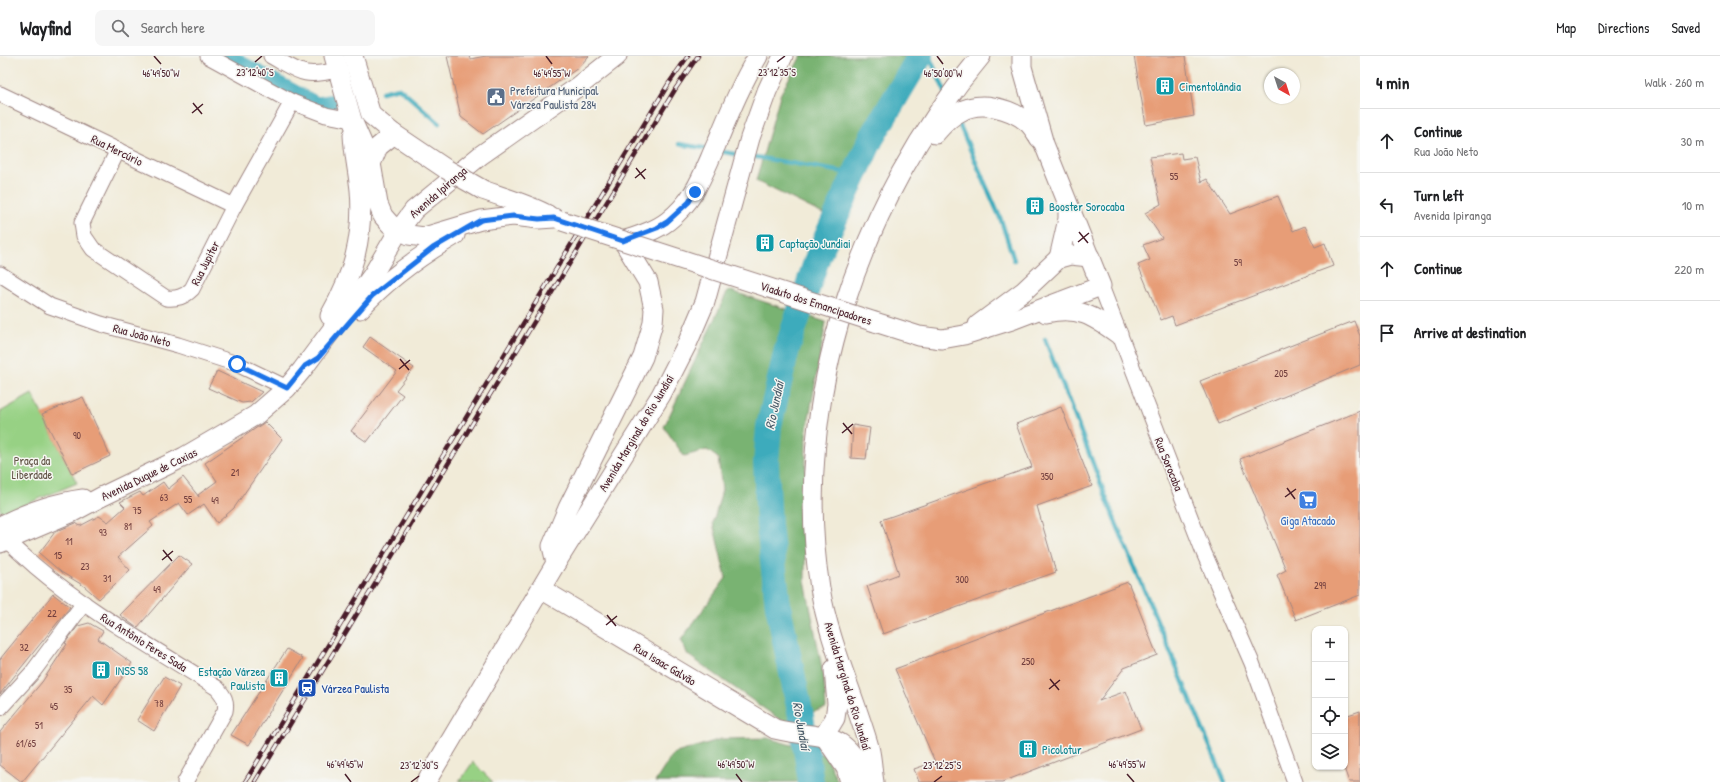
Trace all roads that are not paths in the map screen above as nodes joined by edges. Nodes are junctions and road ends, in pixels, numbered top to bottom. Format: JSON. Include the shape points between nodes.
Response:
{"nodes":[{"id":1,"x":208,"y":56,"type":"edge"},
{"id":2,"x":271,"y":56,"type":"edge"},
{"id":3,"x":353,"y":56,"type":"edge"},
{"id":4,"x":617,"y":56,"type":"edge"},
{"id":5,"x":758,"y":56,"type":"edge"},
{"id":6,"x":784,"y":56,"type":"edge"},
{"id":7,"x":981,"y":56,"type":"edge"},
{"id":8,"x":1022,"y":56,"type":"edge"},
{"id":9,"x":336,"y":63,"type":"edge"},
{"id":10,"x":0,"y":94,"type":"edge"},
{"id":11,"x":292,"y":102,"type":"junction"},
{"id":12,"x":352,"y":120,"type":"junction"},
{"id":13,"x":394,"y":134,"type":"junction"},
{"id":14,"x":1044,"y":144,"type":"junction"},
{"id":15,"x":118,"y":150,"type":"junction"},
{"id":16,"x":371,"y":163,"type":"junction"},
{"id":17,"x":906,"y":165,"type":"junction"},
{"id":18,"x":360,"y":190,"type":"junction"},
{"id":19,"x":1068,"y":202,"type":"junction"},
{"id":20,"x":234,"y":206,"type":"junction"},
{"id":21,"x":481,"y":220,"type":"junction"},
{"id":22,"x":558,"y":220,"type":"junction"},
{"id":23,"x":399,"y":230,"type":"junction"},
{"id":24,"x":623,"y":241,"type":"junction"},
{"id":25,"x":1090,"y":257,"type":"junction"},
{"id":26,"x":1060,"y":258,"type":"junction"},
{"id":27,"x":0,"y":274,"type":"edge"},
{"id":28,"x":1101,"y":286,"type":"junction"},
{"id":29,"x":1012,"y":320,"type":"junction"},
{"id":30,"x":1118,"y":334,"type":"junction"},
{"id":31,"x":964,"y":335,"type":"junction"},
{"id":32,"x":305,"y":366,"type":"junction"},
{"id":33,"x":287,"y":388,"type":"junction"},
{"id":34,"x":2,"y":536,"type":"edge"},
{"id":35,"x":556,"y":563,"type":"junction"},
{"id":36,"x":541,"y":589,"type":"junction"},
{"id":37,"x":84,"y":603,"type":"junction"},
{"id":38,"x":832,"y":640,"type":"junction"},
{"id":39,"x":0,"y":708,"type":"edge"},
{"id":40,"x":819,"y":736,"type":"junction"},
{"id":41,"x":185,"y":782,"type":"edge"},
{"id":42,"x":426,"y":782,"type":"edge"},
{"id":43,"x":850,"y":782,"type":"edge"},
{"id":44,"x":867,"y":782,"type":"edge"},
{"id":45,"x":874,"y":782,"type":"edge"},
{"id":46,"x":1295,"y":782,"type":"edge"}],
"edges":[{"from":1,"to":11,"type":"street"},
{"from":2,"to":9,"type":"street","via":[[303,74],[317,75]]},
{"from":3,"to":13,"type":"main road","via":[[372,115]]},
{"from":4,"to":23,"type":"main road","name":"Avenida Ipiranga","via":[[481,155],[414,210]]},
{"from":5,"to":24,"type":"main road","via":[[745,78],[700,183],[689,202],[657,228]]},
{"from":6,"to":35,"type":"main road","name":"Avenida Marginal do Rio Jundiaí","via":[[766,91],[750,138],[704,302],[687,344],[661,395]]},
{"from":7,"to":17,"type":"main road","name":"Avenida Marginal do Rio Jundiaí","via":[[940,111]]},
{"from":8,"to":14,"type":"main road","via":[[1022,67]]},
{"from":9,"to":12,"type":"main road"},
{"from":10,"to":15,"type":"street","name":"Rua Mercúrio"},
{"from":11,"to":12,"type":"street","via":[[326,115]]},
{"from":11,"to":20,"type":"street","name":"Rua Jupiter"},
{"from":12,"to":16,"type":"main road"},
{"from":12,"to":18,"type":"main road"},
{"from":13,"to":16,"type":"main road","via":[[378,147]]},
{"from":13,"to":22,"type":"main road","bridge":true,"via":[[483,190],[532,206]]},
{"from":14,"to":17,"type":"main road","via":[[1029,123],[1018,116],[998,108],[975,107],[962,110],[949,118]]},
{"from":14,"to":19,"type":"main road","name":"Rua Sorocaba"},
{"from":15,"to":20,"type":"street","name":"Rua Mercúrio"},
{"from":15,"to":20,"type":"street","name":"Rua Jupiter","via":[[82,223],[84,236],[94,248],[166,298],[185,296],[192,289]]},
{"from":16,"to":18,"type":"main road"},
{"from":16,"to":23,"type":"main road","via":[[378,204],[383,216]]},
{"from":17,"to":38,"type":"main road","name":"Avenida Marginal do Rio Jundiaí","via":[[854,275],[836,329],[816,446],[814,549],[820,590]]},
{"from":18,"to":32,"type":"main road","via":[[357,251],[344,290],[308,354]]},
{"from":19,"to":25,"type":"main road","name":"Rua Sorocaba"},
{"from":19,"to":26,"type":"main road","via":[[1068,219]]},
{"from":21,"to":22,"type":"main road","via":[[513,216]]},
{"from":21,"to":23,"type":"main road","via":[[424,237],[409,235]]},
{"from":21,"to":32,"type":"main road","via":[[433,248],[372,296],[318,358]]},
{"from":22,"to":24,"type":"main road","name":"Viaduto dos Emancipadores","bridge":true},
{"from":23,"to":32,"type":"main road","name":"Avenida Ipiranga","via":[[372,276]]},
{"from":24,"to":31,"type":"main road","name":"Viaduto dos Emancipadores","bridge":true,"via":[[919,336],[942,339]]},
{"from":24,"to":35,"type":"main road","via":[[648,282],[654,309],[654,323],[643,357],[568,508],[552,546]]},
{"from":25,"to":26,"type":"main road","via":[[1070,255]]},
{"from":25,"to":28,"type":"main road","name":"Rua Sorocaba"},
{"from":26,"to":31,"type":"main road","via":[[1024,291]]},
{"from":27,"to":33,"type":"street","name":"Rua João Neto","via":[[50,306],[101,324],[237,364]]},
{"from":28,"to":29,"type":"main road"},
{"from":28,"to":30,"type":"street","name":"Rua Sorocaba"},
{"from":29,"to":30,"type":"main road","via":[[1056,310],[1077,312],[1093,316]]},
{"from":29,"to":31,"type":"main road","name":"Viaduto dos Emancipadores"},
{"from":30,"to":46,"type":"street","name":"Rua Sorocaba","via":[[1204,553],[1252,664]]},
{"from":32,"to":33,"type":"main road","name":"Avenida Ipiranga"},
{"from":33,"to":34,"type":"main road","name":"Avenida Duque de Caxias","via":[[256,416],[184,457],[100,497],[62,503],[36,511]]},
{"from":34,"to":37,"type":"street","name":"Rua Antônio Feres Sada","via":[[47,576]]},
{"from":35,"to":36,"type":"main road","name":"Avenida Marginal do Rio Jundiaí"},
{"from":36,"to":40,"type":"main road","name":"Rua Isaac Galvão","via":[[775,729]]},
{"from":36,"to":42,"type":"main road","name":"Avenida Marginal do Rio Jundiaí"},
{"from":37,"to":39,"type":"street","via":[[32,673]]},
{"from":37,"to":41,"type":"street","name":"Rua Antônio Feres Sada","via":[[217,688],[223,695],[225,711]]},
{"from":38,"to":40,"type":"main road","via":[[837,704],[835,718]]},
{"from":38,"to":45,"type":"main road","name":"Avenida Marginal do Rio Jundiaí","via":[[869,748]]},
{"from":40,"to":43,"type":"main road","via":[[846,768]]},
{"from":40,"to":44,"type":"main road","name":"Rua Isaac Galvão","via":[[844,745],[854,754]]}]}
